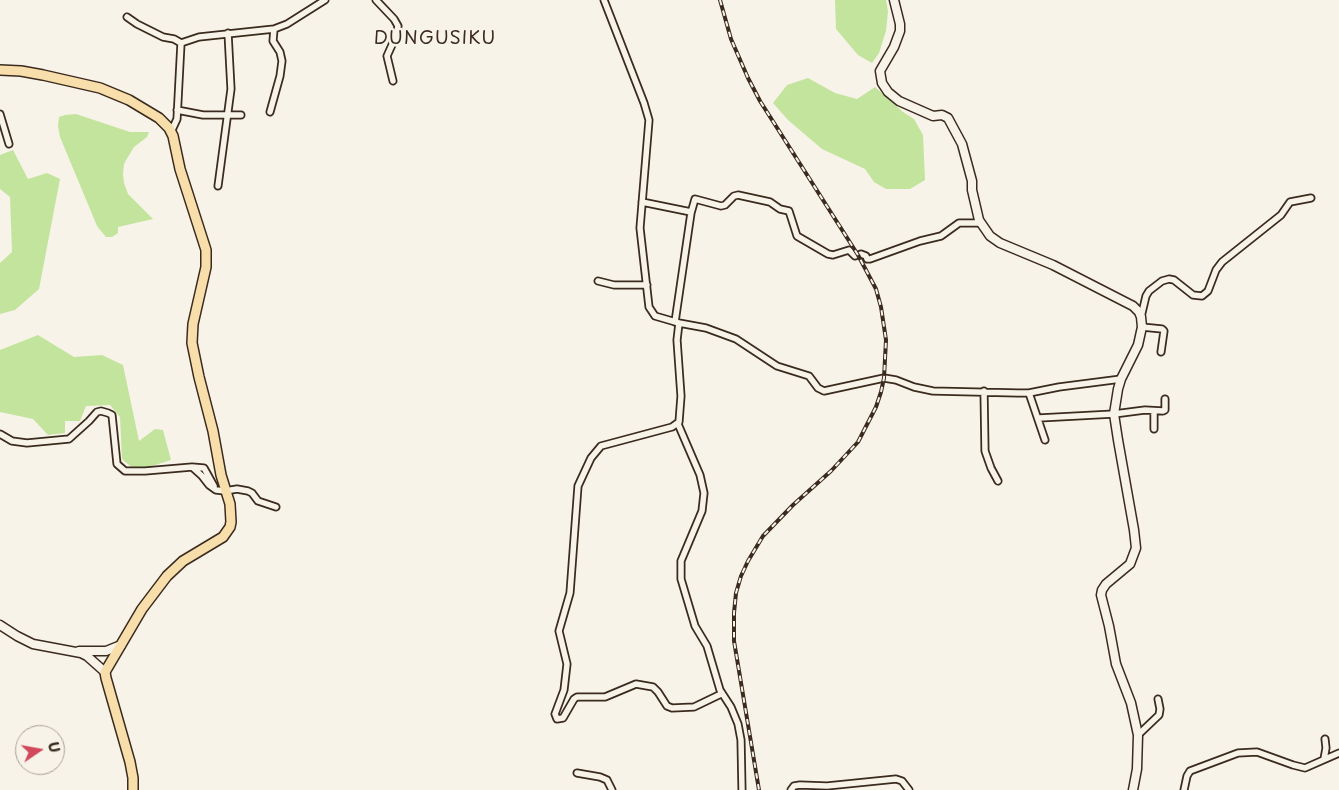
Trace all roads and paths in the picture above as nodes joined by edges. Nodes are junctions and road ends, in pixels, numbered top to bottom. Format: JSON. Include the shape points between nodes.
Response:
{"nodes":[{"id":1,"x":325,"y":0,"type":"edge"},
{"id":2,"x":376,"y":0,"type":"edge"},
{"id":3,"x":604,"y":0,"type":"edge"},
{"id":4,"x":894,"y":0,"type":"edge"},
{"id":5,"x":127,"y":17,"type":"dead end"},
{"id":6,"x":274,"y":29,"type":"junction"},
{"id":7,"x":228,"y":34,"type":"junction"},
{"id":8,"x":181,"y":43,"type":"junction"},
{"id":9,"x":0,"y":70,"type":"edge"},
{"id":10,"x":393,"y":81,"type":"dead end"},
{"id":11,"x":178,"y":110,"type":"junction"},
{"id":12,"x":270,"y":112,"type":"dead end"},
{"id":13,"x":0,"y":114,"type":"edge"},
{"id":14,"x":241,"y":115,"type":"dead end"},
{"id":15,"x":227,"y":116,"type":"junction"},
{"id":16,"x":171,"y":132,"type":"junction"},
{"id":17,"x":10,"y":144,"type":"dead end"},
{"id":18,"x":218,"y":186,"type":"dead end"},
{"id":19,"x":1311,"y":198,"type":"dead end"},
{"id":20,"x":642,"y":202,"type":"junction"},
{"id":21,"x":691,"y":212,"type":"junction"},
{"id":22,"x":981,"y":223,"type":"junction"},
{"id":23,"x":598,"y":281,"type":"dead end"},
{"id":24,"x":647,"y":285,"type":"junction"},
{"id":25,"x":1141,"y":317,"type":"junction"},
{"id":26,"x":677,"y":323,"type":"junction"},
{"id":27,"x":1142,"y":327,"type":"junction"},
{"id":28,"x":1161,"y":352,"type":"dead end"},
{"id":29,"x":1121,"y":379,"type":"junction"},
{"id":30,"x":984,"y":391,"type":"junction"},
{"id":31,"x":1029,"y":393,"type":"junction"},
{"id":32,"x":1165,"y":399,"type":"dead end"},
{"id":33,"x":1154,"y":411,"type":"junction"},
{"id":34,"x":1114,"y":414,"type":"junction"},
{"id":35,"x":1039,"y":418,"type":"junction"},
{"id":36,"x":678,"y":424,"type":"junction"},
{"id":37,"x":1154,"y":429,"type":"dead end"},
{"id":38,"x":0,"y":434,"type":"edge"},
{"id":39,"x":1045,"y":440,"type":"dead end"},
{"id":40,"x":998,"y":481,"type":"dead end"},
{"id":41,"x":222,"y":491,"type":"junction"},
{"id":42,"x":276,"y":506,"type":"dead end"},
{"id":43,"x":0,"y":625,"type":"edge"},
{"id":44,"x":121,"y":645,"type":"junction"},
{"id":45,"x":74,"y":651,"type":"junction"},
{"id":46,"x":105,"y":672,"type":"junction"},
{"id":47,"x":721,"y":694,"type":"junction"},
{"id":48,"x":1158,"y":699,"type":"dead end"},
{"id":49,"x":1138,"y":736,"type":"junction"},
{"id":50,"x":1325,"y":739,"type":"dead end"},
{"id":51,"x":1339,"y":753,"type":"edge"},
{"id":52,"x":1324,"y":758,"type":"junction"},
{"id":53,"x":577,"y":773,"type":"dead end"},
{"id":54,"x":133,"y":790,"type":"edge"},
{"id":55,"x":612,"y":790,"type":"edge"},
{"id":56,"x":742,"y":790,"type":"edge"},
{"id":57,"x":791,"y":790,"type":"edge"},
{"id":58,"x":909,"y":790,"type":"edge"},
{"id":59,"x":1133,"y":790,"type":"edge"},
{"id":60,"x":1184,"y":790,"type":"edge"}],
"edges":[{"from":1,"to":6,"type":"street"},
{"from":2,"to":10,"type":"street","via":[[398,26],[387,56]]},
{"from":3,"to":20,"type":"street","via":[[649,120]]},
{"from":4,"to":22,"type":"street","via":[[900,31],[880,71],[882,83],[898,101],[913,109],[948,118],[962,144]]},
{"from":5,"to":8,"type":"street"},
{"from":6,"to":7,"type":"street"},
{"from":6,"to":12,"type":"street","via":[[273,41],[282,61]]},
{"from":7,"to":8,"type":"street"},
{"from":7,"to":15,"type":"street","via":[[231,82]]},
{"from":8,"to":11,"type":"street"},
{"from":9,"to":16,"type":"main road","via":[[22,71],[100,88],[150,112]]},
{"from":11,"to":15,"type":"street"},
{"from":11,"to":16,"type":"street"},
{"from":13,"to":17,"type":"street"},
{"from":14,"to":15,"type":"street"},
{"from":15,"to":18,"type":"street"},
{"from":16,"to":41,"type":"main road","via":[[206,250],[206,267],[192,343]]},
{"from":19,"to":25,"type":"street","via":[[1290,202],[1281,215],[1222,262],[1202,296],[1193,295],[1174,280],[1162,281],[1146,296]]},
{"from":20,"to":21,"type":"street"},
{"from":20,"to":24,"type":"street","via":[[640,228]]},
{"from":21,"to":22,"type":"street","via":[[696,198],[721,206],[738,195],[770,202],[789,212],[796,236],[828,254],[849,250],[855,256],[861,254],[867,259],[941,236],[959,222]]},
{"from":21,"to":26,"type":"street"},
{"from":22,"to":25,"type":"street","via":[[995,241],[1053,265],[1133,306]]},
{"from":23,"to":24,"type":"street","via":[[614,285]]},
{"from":24,"to":26,"type":"street","via":[[650,311],[655,316]]},
{"from":25,"to":27,"type":"street"},
{"from":26,"to":30,"type":"street","via":[[706,328],[736,339],[777,366],[809,376],[824,391],[884,378],[933,391]]},
{"from":26,"to":36,"type":"street"},
{"from":27,"to":28,"type":"street","via":[[1164,331]]},
{"from":27,"to":29,"type":"street","via":[[1138,345]]},
{"from":29,"to":31,"type":"street"},
{"from":29,"to":34,"type":"street"},
{"from":30,"to":31,"type":"street"},
{"from":30,"to":40,"type":"street","via":[[986,450]]},
{"from":31,"to":35,"type":"street"},
{"from":32,"to":33,"type":"street","via":[[1165,410]]},
{"from":33,"to":34,"type":"street"},
{"from":33,"to":37,"type":"street"},
{"from":34,"to":35,"type":"street"},
{"from":34,"to":49,"type":"street","via":[[1136,548],[1130,564],[1106,584],[1101,595],[1116,664],[1131,703]]},
{"from":35,"to":39,"type":"street"},
{"from":36,"to":47,"type":"street","via":[[700,475],[704,493],[702,511],[681,561],[681,579],[697,630],[707,646]]},
{"from":36,"to":47,"type":"street","via":[[601,446],[590,458],[582,476],[569,598],[559,631],[567,664],[564,690],[555,714],[557,719],[563,718],[577,697],[605,697],[636,684],[653,687],[666,706],[672,708],[694,707]]},
{"from":38,"to":41,"type":"street","via":[[12,441],[69,439],[101,411],[112,414],[117,464],[125,471],[192,467],[209,485]]},
{"from":41,"to":42,"type":"street","via":[[248,491],[258,501]]},
{"from":41,"to":44,"type":"main road","via":[[230,504],[232,517],[226,534],[183,561],[167,576]]},
{"from":43,"to":45,"type":"street","via":[[33,644]]},
{"from":44,"to":45,"type":"street","via":[[106,652]]},
{"from":44,"to":46,"type":"main road"},
{"from":45,"to":46,"type":"street","via":[[87,656]]},
{"from":46,"to":54,"type":"main road","via":[[130,762]]},
{"from":47,"to":56,"type":"street","via":[[734,712],[740,729]]},
{"from":48,"to":49,"type":"street","via":[[1159,714]]},
{"from":49,"to":59,"type":"street"},
{"from":50,"to":52,"type":"street"},
{"from":51,"to":52,"type":"street"},
{"from":52,"to":60,"type":"street","via":[[1305,768],[1257,752],[1238,753],[1190,771]]},
{"from":53,"to":55,"type":"street","via":[[607,780]]},
{"from":57,"to":58,"type":"street","via":[[800,784],[828,786],[896,779]]}]}
